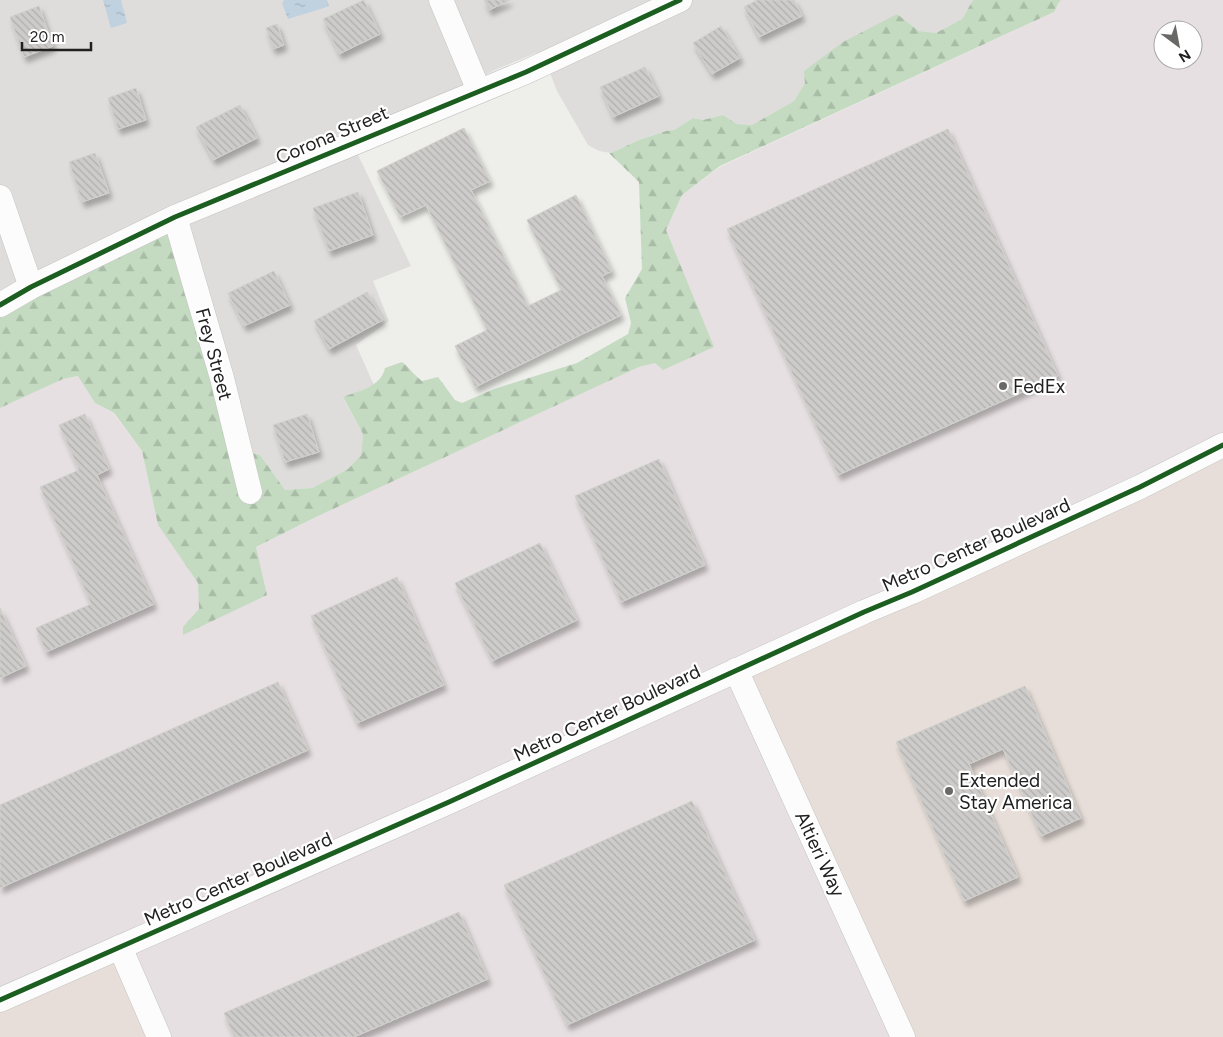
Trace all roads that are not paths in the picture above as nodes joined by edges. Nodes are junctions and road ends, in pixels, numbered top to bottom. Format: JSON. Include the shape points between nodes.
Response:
{"nodes":[{"id":1,"x":441,"y":0,"type":"edge"},
{"id":2,"x":680,"y":0,"type":"edge"},
{"id":3,"x":479,"y":91,"type":"junction"},
{"id":4,"x":0,"y":197,"type":"edge"},
{"id":5,"x":175,"y":216,"type":"junction"},
{"id":6,"x":31,"y":287,"type":"junction"},
{"id":7,"x":0,"y":305,"type":"edge"},
{"id":8,"x":1223,"y":445,"type":"edge"},
{"id":9,"x":250,"y":492,"type":"dead end"},
{"id":10,"x":736,"y":670,"type":"junction"},
{"id":11,"x":120,"y":947,"type":"junction"},
{"id":12,"x":0,"y":1000,"type":"edge"},
{"id":13,"x":159,"y":1037,"type":"edge"},
{"id":14,"x":904,"y":1037,"type":"edge"}],
"edges":[{"from":1,"to":3,"type":"street"},
{"from":2,"to":3,"type":"street","name":"Corona Street"},
{"from":3,"to":5,"type":"street","name":"Corona Street"},
{"from":4,"to":6,"type":"street"},
{"from":5,"to":6,"type":"street","name":"Corona Street"},
{"from":5,"to":9,"type":"street","name":"Frey Street","via":[[222,378]]},
{"from":6,"to":7,"type":"street","name":"Corona Street"},
{"from":8,"to":10,"type":"street","name":"Metro Center Boulevard","via":[[1140,487]]},
{"from":10,"to":11,"type":"street","name":"Metro Center Boulevard","via":[[449,802]]},
{"from":10,"to":14,"type":"street","name":"Altieri Way"},
{"from":11,"to":12,"type":"street","name":"Metro Center Boulevard"},
{"from":11,"to":13,"type":"street"}]}
